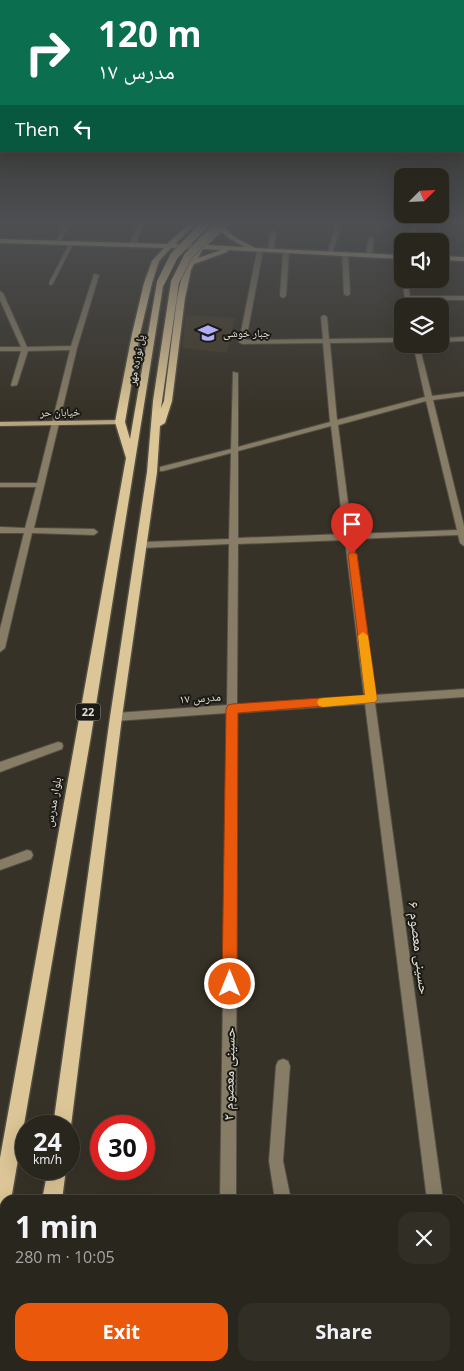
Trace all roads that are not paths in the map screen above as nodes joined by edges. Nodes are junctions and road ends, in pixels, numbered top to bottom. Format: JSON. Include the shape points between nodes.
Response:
{"nodes":[{"id":1,"x":94,"y":285,"type":"edge"},
{"id":2,"x":148,"y":285,"type":"edge"},
{"id":3,"x":160,"y":285,"type":"edge"},
{"id":4,"x":176,"y":285,"type":"edge"},
{"id":5,"x":184,"y":285,"type":"edge"},
{"id":6,"x":252,"y":285,"type":"edge"},
{"id":7,"x":284,"y":285,"type":"edge"},
{"id":8,"x":347,"y":285,"type":"edge"},
{"id":9,"x":406,"y":288,"type":"edge"},
{"id":10,"x":0,"y":293,"type":"edge"},
{"id":11,"x":348,"y":294,"type":"dead end"},
{"id":12,"x":283,"y":296,"type":"dead end"},
{"id":13,"x":408,"y":298,"type":"edge"},
{"id":14,"x":449,"y":298,"type":"edge"},
{"id":15,"x":464,"y":298,"type":"edge"},
{"id":16,"x":324,"y":317,"type":"dead end"},
{"id":17,"x":464,"y":339,"type":"edge"},
{"id":18,"x":394,"y":340,"type":"edge"},
{"id":19,"x":449,"y":340,"type":"edge"},
{"id":20,"x":328,"y":342,"type":"junction"},
{"id":21,"x":74,"y":348,"type":"junction"},
{"id":22,"x":0,"y":349,"type":"edge"},
{"id":23,"x":25,"y":349,"type":"junction"},
{"id":24,"x":418,"y":353,"type":"edge"},
{"id":25,"x":235,"y":373,"type":"dead end"},
{"id":26,"x":14,"y":385,"type":"dead end"},
{"id":27,"x":464,"y":394,"type":"edge"},
{"id":28,"x":429,"y":398,"type":"junction"},
{"id":29,"x":141,"y":400,"type":"joint"},
{"id":30,"x":120,"y":422,"type":"junction"},
{"id":31,"x":57,"y":423,"type":"junction"},
{"id":32,"x":0,"y":424,"type":"edge"},
{"id":33,"x":334,"y":424,"type":"junction"},
{"id":34,"x":156,"y":438,"type":"junction"},
{"id":35,"x":234,"y":451,"type":"junction"},
{"id":36,"x":131,"y":460,"type":"junction"},
{"id":37,"x":163,"y":469,"type":"dead end"},
{"id":38,"x":41,"y":485,"type":"junction"},
{"id":39,"x":0,"y":486,"type":"edge"},
{"id":40,"x":0,"y":530,"type":"edge"},
{"id":41,"x":30,"y":530,"type":"junction"},
{"id":42,"x":94,"y":532,"type":"dead end"},
{"id":43,"x":462,"y":532,"type":"edge"},
{"id":44,"x":350,"y":536,"type":"junction"},
{"id":45,"x":233,"y":541,"type":"junction"},
{"id":46,"x":464,"y":543,"type":"edge"},
{"id":47,"x":142,"y":544,"type":"junction"},
{"id":48,"x":0,"y":605,"type":"edge"},
{"id":49,"x":11,"y":605,"type":"junction"},
{"id":50,"x":0,"y":648,"type":"edge"},
{"id":51,"x":464,"y":692,"type":"edge"},
{"id":52,"x":371,"y":699,"type":"junction"},
{"id":53,"x":232,"y":709,"type":"junction"},
{"id":54,"x":116,"y":717,"type":"junction"},
{"id":55,"x":58,"y":746,"type":"dead end"},
{"id":56,"x":0,"y":767,"type":"edge"},
{"id":57,"x":27,"y":856,"type":"dead end"},
{"id":58,"x":0,"y":865,"type":"edge"},
{"id":59,"x":283,"y":1066,"type":"dead end"},
{"id":60,"x":63,"y":1115,"type":"edge"},
{"id":61,"x":55,"y":1180,"type":"edge"},
{"id":62,"x":3,"y":1195,"type":"edge"},
{"id":63,"x":53,"y":1195,"type":"edge"},
{"id":64,"x":228,"y":1195,"type":"edge"},
{"id":65,"x":282,"y":1195,"type":"edge"},
{"id":66,"x":434,"y":1195,"type":"edge"}],
"edges":[{"from":1,"to":21,"type":"street"},
{"from":2,"to":30,"type":"main road"},
{"from":3,"to":29,"type":"main road","name":"پل نوزده مهر","bridge":true},
{"from":4,"to":34,"type":"main road","bridge":true,"via":[[157,401]]},
{"from":5,"to":34,"type":"main road","via":[[168,401]]},
{"from":6,"to":20,"type":"street","via":[[242,342]]},
{"from":7,"to":12,"type":"street"},
{"from":8,"to":11,"type":"street"},
{"from":9,"to":13,"type":"street"},
{"from":10,"to":23,"type":"street"},
{"from":14,"to":15,"type":"street"},
{"from":16,"to":20,"type":"street","name":"حسینی معصوم ۶"},
{"from":17,"to":19,"type":"street"},
{"from":18,"to":20,"type":"street"},
{"from":20,"to":33,"type":"street","name":"حسینی معصوم ۶"},
{"from":21,"to":23,"type":"street"},
{"from":21,"to":31,"type":"street"},
{"from":22,"to":23,"type":"street"},
{"from":23,"to":26,"type":"street"},
{"from":24,"to":28,"type":"street"},
{"from":25,"to":35,"type":"street","name":"حسینی معصوم ۲"},
{"from":27,"to":28,"type":"street"},
{"from":28,"to":33,"type":"street"},
{"from":28,"to":43,"type":"street"},
{"from":29,"to":36,"type":"main road","name":"بلوار مدرس","number":"22"},
{"from":30,"to":31,"type":"street","name":"خیابان حر"},
{"from":30,"to":36,"type":"main road"},
{"from":31,"to":32,"type":"street","name":"خیابان حر"},
{"from":31,"to":38,"type":"street"},
{"from":33,"to":35,"type":"street"},
{"from":33,"to":44,"type":"street","name":"حسینی معصوم ۶"},
{"from":34,"to":47,"type":"main road"},
{"from":35,"to":37,"type":"street"},
{"from":35,"to":45,"type":"street","name":"حسینی معصوم ۲"},
{"from":36,"to":62,"type":"main road","name":"بلوار مدرس","number":"22"},
{"from":38,"to":39,"type":"street"},
{"from":38,"to":41,"type":"street"},
{"from":40,"to":41,"type":"street"},
{"from":41,"to":42,"type":"street"},
{"from":41,"to":49,"type":"street"},
{"from":43,"to":44,"type":"street"},
{"from":43,"to":46,"type":"street"},
{"from":44,"to":45,"type":"street"},
{"from":44,"to":52,"type":"street","name":"حسینی معصوم ۶"},
{"from":45,"to":47,"type":"street"},
{"from":45,"to":53,"type":"street","name":"حسینی معصوم ۲"},
{"from":47,"to":54,"type":"main road"},
{"from":48,"to":49,"type":"street"},
{"from":49,"to":50,"type":"street"},
{"from":51,"to":52,"type":"street","name":"مدرس ۱۷"},
{"from":52,"to":53,"type":"street","name":"مدرس ۱۷"},
{"from":52,"to":66,"type":"street","name":"حسینی معصوم ۶"},
{"from":53,"to":54,"type":"street","name":"مدرس ۱۷"},
{"from":53,"to":64,"type":"street","name":"حسینی معصوم ۲"},
{"from":54,"to":60,"type":"main road"},
{"from":55,"to":56,"type":"street"},
{"from":57,"to":58,"type":"street"},
{"from":59,"to":65,"type":"street","via":[[276,1161]]},
{"from":61,"to":63,"type":"main road"}]}
